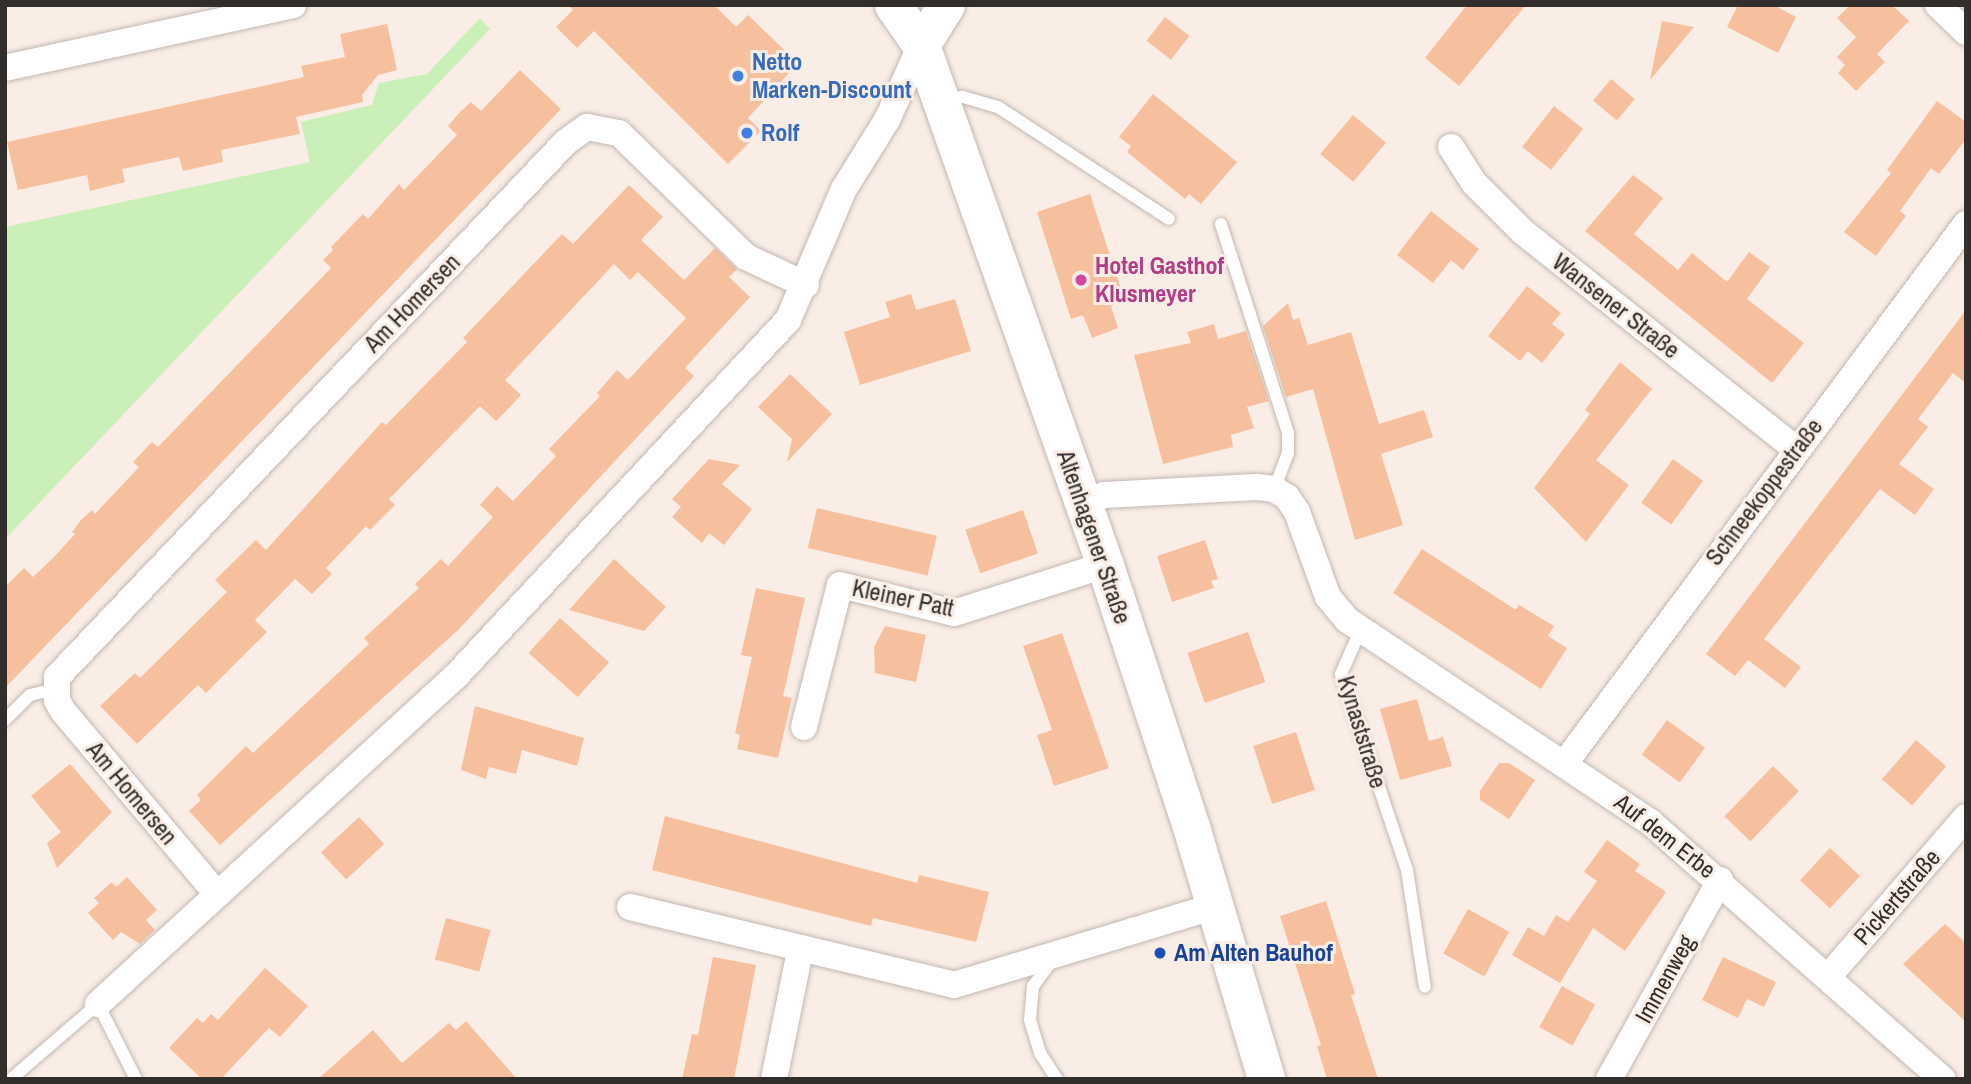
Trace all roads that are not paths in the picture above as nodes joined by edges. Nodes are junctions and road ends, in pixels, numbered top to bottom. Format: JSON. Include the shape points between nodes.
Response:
{"nodes":[{"id":1,"x":293,"y":5,"type":"edge"},
{"id":2,"x":893,"y":5,"type":"edge"},
{"id":3,"x":920,"y":5,"type":"edge"},
{"id":4,"x":946,"y":5,"type":"edge"},
{"id":5,"x":1938,"y":5,"type":"edge"},
{"id":6,"x":1966,"y":32,"type":"edge"},
{"id":7,"x":921,"y":45,"type":"junction"},
{"id":8,"x":5,"y":68,"type":"edge"},
{"id":9,"x":941,"y":100,"type":"junction"},
{"id":10,"x":1451,"y":147,"type":"dead end"},
{"id":11,"x":1169,"y":219,"type":"dead end"},
{"id":12,"x":1221,"y":224,"type":"dead end"},
{"id":13,"x":1966,"y":224,"type":"edge"},
{"id":14,"x":806,"y":285,"type":"junction"},
{"id":15,"x":1796,"y":449,"type":"junction"},
{"id":16,"x":1274,"y":489,"type":"junction"},
{"id":17,"x":1082,"y":504,"type":"junction"},
{"id":18,"x":1105,"y":565,"type":"junction"},
{"id":19,"x":1360,"y":631,"type":"junction"},
{"id":20,"x":56,"y":689,"type":"junction"},
{"id":21,"x":5,"y":720,"type":"edge"},
{"id":22,"x":804,"y":727,"type":"dead end"},
{"id":23,"x":1565,"y":763,"type":"junction"},
{"id":24,"x":1966,"y":817,"type":"edge"},
{"id":25,"x":1720,"y":880,"type":"junction"},
{"id":26,"x":217,"y":894,"type":"junction"},
{"id":27,"x":631,"y":907,"type":"dead end"},
{"id":28,"x":1213,"y":907,"type":"junction"},
{"id":29,"x":800,"y":951,"type":"junction"},
{"id":30,"x":1066,"y":954,"type":"junction"},
{"id":31,"x":1828,"y":977,"type":"junction"},
{"id":32,"x":1425,"y":988,"type":"dead end"},
{"id":33,"x":98,"y":1004,"type":"junction"},
{"id":34,"x":11,"y":1079,"type":"edge"},
{"id":35,"x":136,"y":1079,"type":"edge"},
{"id":36,"x":774,"y":1079,"type":"edge"},
{"id":37,"x":1057,"y":1079,"type":"edge"},
{"id":38,"x":1266,"y":1079,"type":"edge"},
{"id":39,"x":1609,"y":1079,"type":"edge"},
{"id":40,"x":1943,"y":1079,"type":"edge"}],
"edges":[{"from":1,"to":8,"type":"street"},
{"from":2,"to":7,"type":"main road"},
{"from":3,"to":7,"type":"main road"},
{"from":4,"to":7,"type":"main road"},
{"from":5,"to":6,"type":"street"},
{"from":7,"to":9,"type":"main road","name":"Altenhagener Straße"},
{"from":7,"to":14,"type":"street","via":[[887,120],[844,189]]},
{"from":9,"to":11,"type":"lane","via":[[963,97],[998,107]]},
{"from":9,"to":17,"type":"main road","name":"Altenhagener Straße"},
{"from":10,"to":15,"type":"street","name":"Wansener Straße","via":[[1474,183],[1523,232]]},
{"from":12,"to":16,"type":"lane","via":[[1288,433],[1288,453]]},
{"from":13,"to":15,"type":"street","name":"Schneekoppestraße"},
{"from":14,"to":20,"type":"street","name":"Am Homersen","via":[[746,257],[619,133],[587,127],[566,142],[64,665]]},
{"from":14,"to":26,"type":"street","via":[[776,334],[488,644]]},
{"from":15,"to":23,"type":"street","name":"Schneekoppestraße"},
{"from":16,"to":17,"type":"street","via":[[1104,495]]},
{"from":16,"to":19,"type":"street","via":[[1297,512],[1328,597]]},
{"from":17,"to":18,"type":"main road","name":"Altenhagener Straße"},
{"from":18,"to":22,"type":"street","name":"Kleiner Patt","via":[[954,613],[840,585]]},
{"from":18,"to":28,"type":"main road","name":"Altenhagener Straße"},
{"from":19,"to":23,"type":"street","name":"Auf dem Erbe"},
{"from":19,"to":32,"type":"lane","name":"Kynaststraße","via":[[1341,674],[1407,870]]},
{"from":20,"to":21,"type":"lane","via":[[30,695]]},
{"from":20,"to":26,"type":"street","name":"Am Homersen","via":[[63,711]]},
{"from":23,"to":25,"type":"street","name":"Auf dem Erbe","via":[[1650,821]]},
{"from":24,"to":31,"type":"street","name":"Pickertstraße"},
{"from":25,"to":31,"type":"street","name":"Auf dem Erbe"},
{"from":25,"to":39,"type":"street","name":"Immenweg"},
{"from":26,"to":33,"type":"street"},
{"from":27,"to":29,"type":"street"},
{"from":28,"to":30,"type":"street"},
{"from":28,"to":38,"type":"main road","name":"Altenhagener Straße"},
{"from":29,"to":30,"type":"street","via":[[954,985]]},
{"from":29,"to":36,"type":"street"},
{"from":30,"to":37,"type":"lane","via":[[1041,973],[1030,1004],[1033,1039]]},
{"from":31,"to":40,"type":"street","name":"Auf dem Erbe"},
{"from":33,"to":34,"type":"lane"},
{"from":33,"to":35,"type":"lane"}]}
